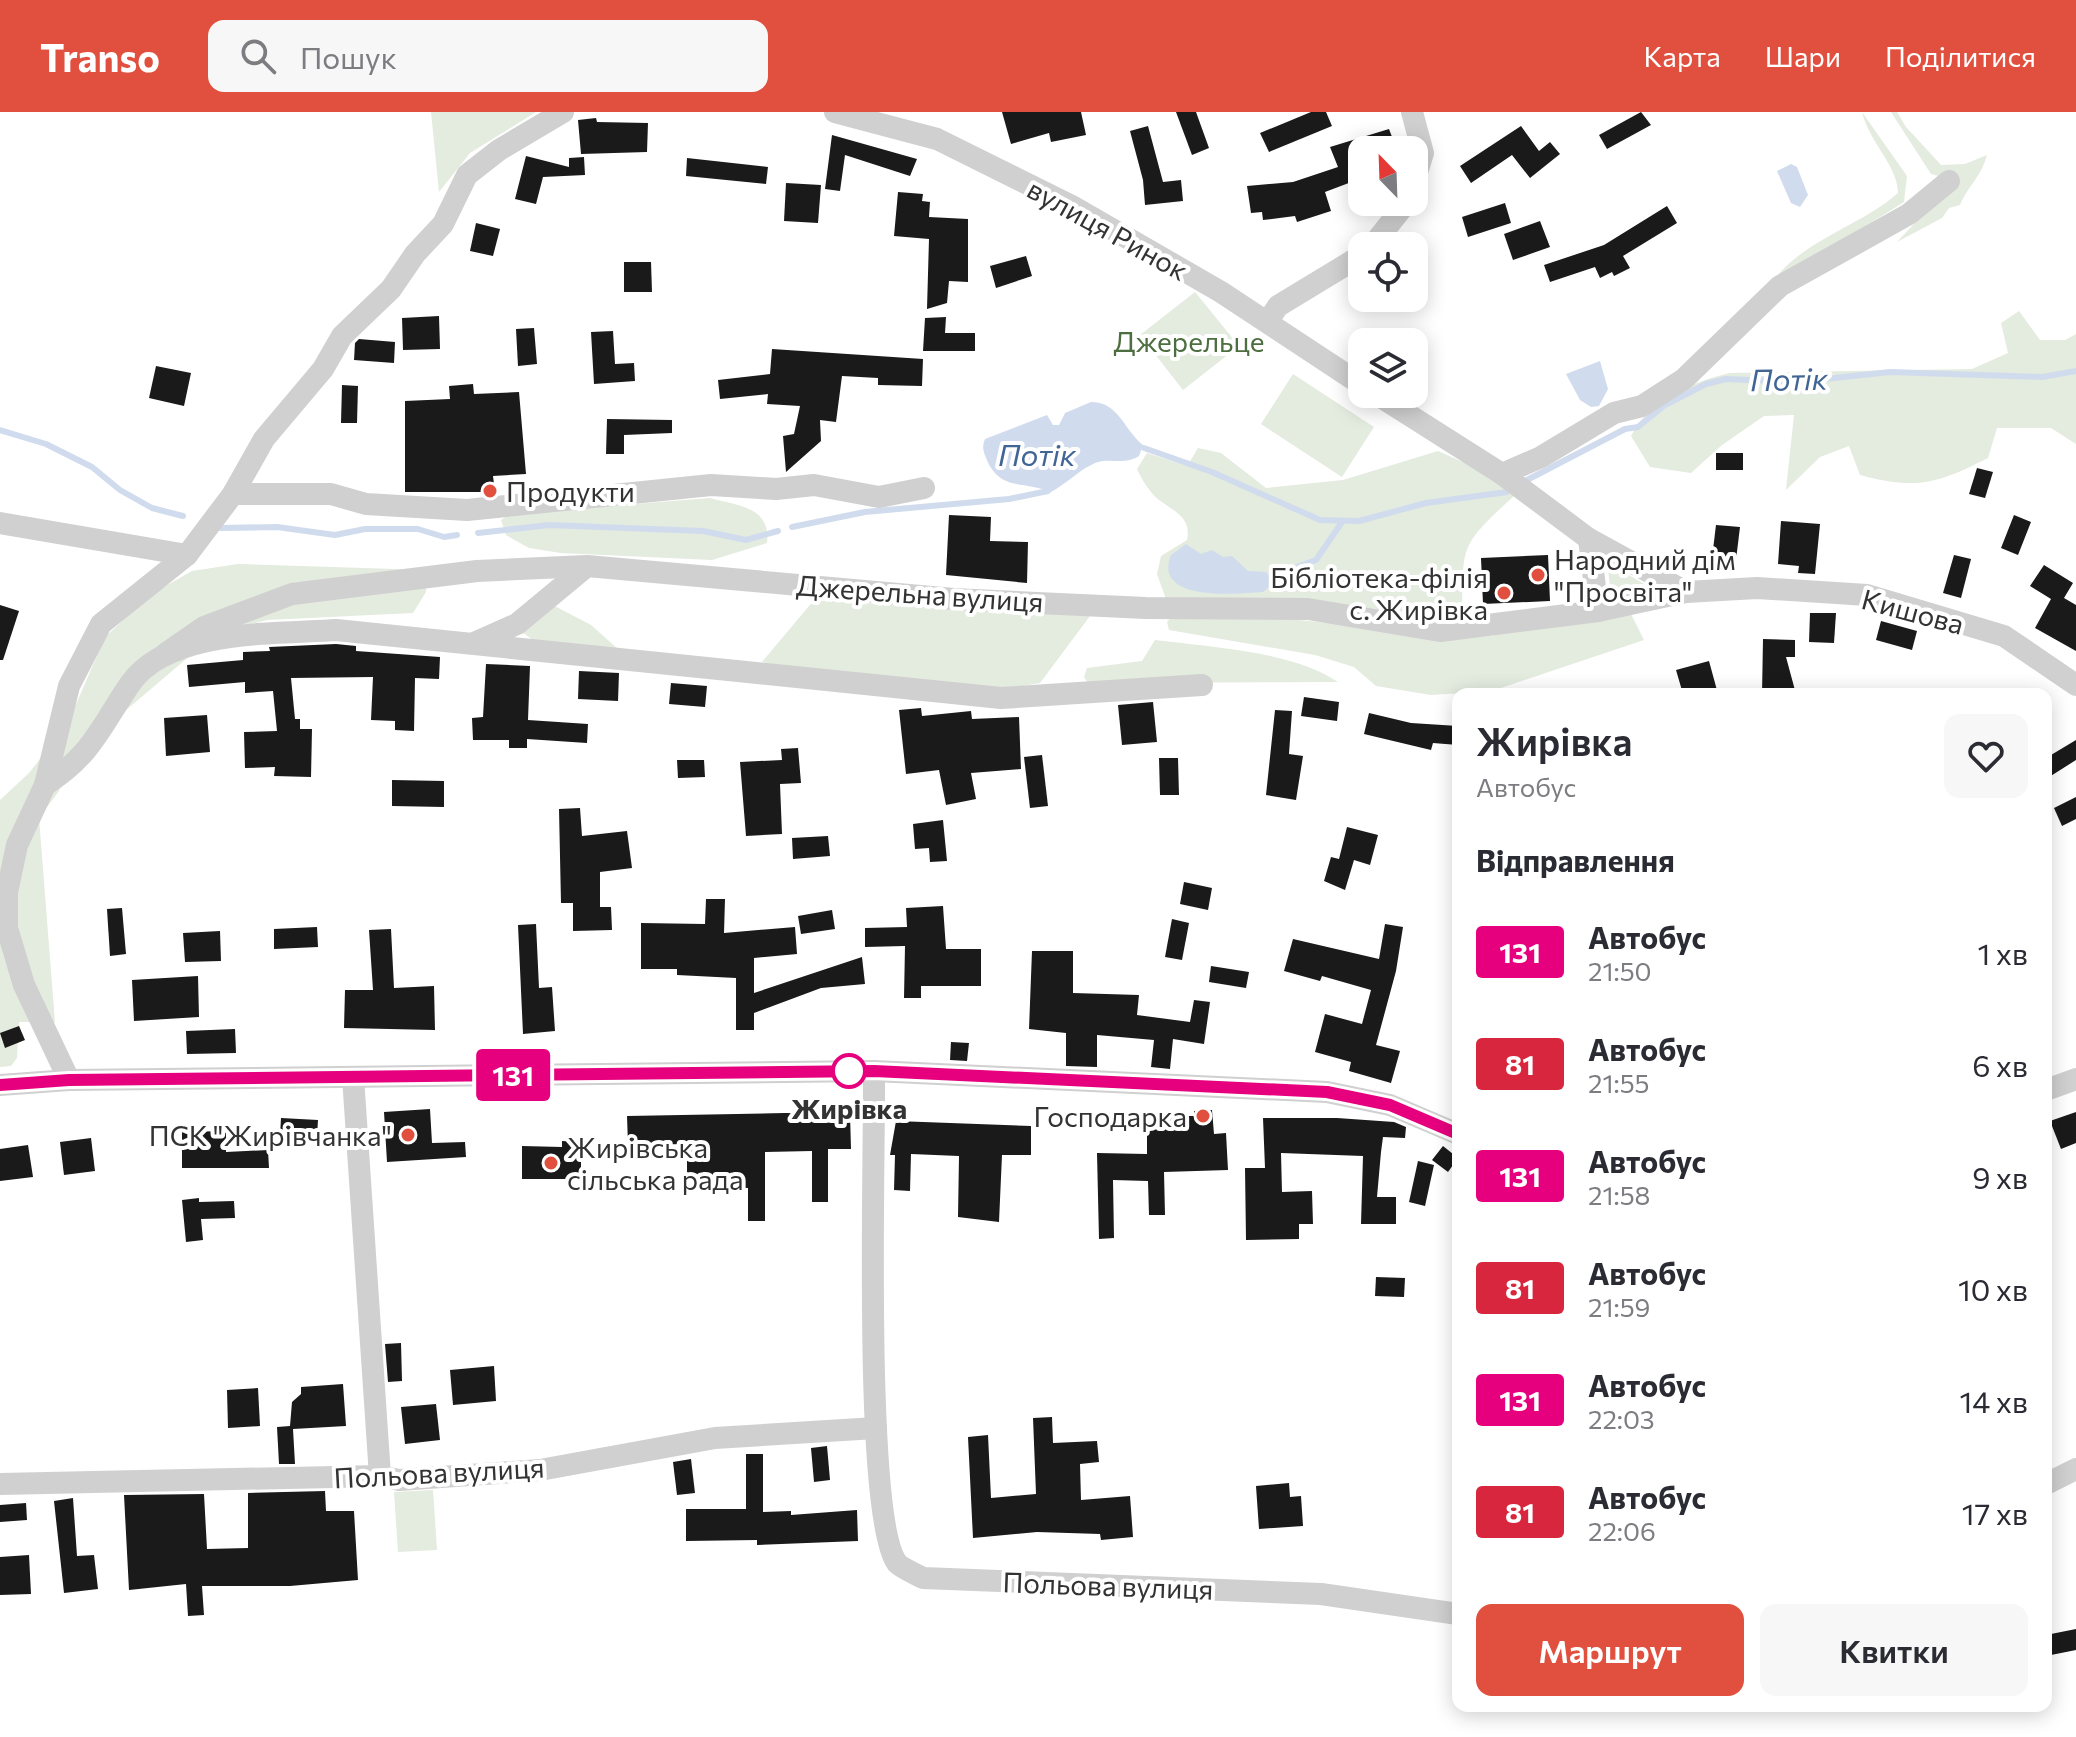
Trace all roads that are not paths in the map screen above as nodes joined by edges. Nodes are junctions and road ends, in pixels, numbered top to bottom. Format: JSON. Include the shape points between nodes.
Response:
{"nodes":[{"id":1,"x":563,"y":112,"type":"edge"},
{"id":2,"x":835,"y":112,"type":"edge"},
{"id":3,"x":1412,"y":112,"type":"edge"},
{"id":4,"x":1418,"y":136,"type":"edge"},
{"id":5,"x":1949,"y":181,"type":"dead end"},
{"id":6,"x":1396,"y":216,"type":"edge"},
{"id":7,"x":1383,"y":232,"type":"edge"},
{"id":8,"x":1348,"y":264,"type":"edge"},
{"id":9,"x":1268,"y":321,"type":"junction"},
{"id":10,"x":1348,"y":375,"type":"edge"},
{"id":11,"x":1398,"y":408,"type":"edge"},
{"id":12,"x":1502,"y":474,"type":"junction"},
{"id":13,"x":924,"y":488,"type":"dead end"},
{"id":14,"x":233,"y":494,"type":"junction"},
{"id":15,"x":0,"y":523,"type":"edge"},
{"id":16,"x":1589,"y":539,"type":"junction"},
{"id":17,"x":187,"y":555,"type":"junction"},
{"id":18,"x":587,"y":566,"type":"junction"},
{"id":19,"x":1686,"y":592,"type":"junction"},
{"id":20,"x":1598,"y":611,"type":"junction"},
{"id":21,"x":473,"y":643,"type":"junction"},
{"id":22,"x":165,"y":654,"type":"junction"},
{"id":23,"x":1202,"y":685,"type":"dead end"},
{"id":24,"x":2076,"y":685,"type":"edge"},
{"id":25,"x":45,"y":785,"type":"junction"},
{"id":26,"x":874,"y":1071,"type":"junction"},
{"id":27,"x":353,"y":1077,"type":"junction"},
{"id":28,"x":2076,"y":1079,"type":"edge"},
{"id":29,"x":69,"y":1080,"type":"junction"},
{"id":30,"x":0,"y":1085,"type":"edge"},
{"id":31,"x":2052,"y":1088,"type":"edge"},
{"id":32,"x":1452,"y":1131,"type":"edge"},
{"id":33,"x":876,"y":1428,"type":"junction"},
{"id":34,"x":2076,"y":1469,"type":"edge"},
{"id":35,"x":380,"y":1476,"type":"junction"},
{"id":36,"x":2052,"y":1481,"type":"edge"},
{"id":37,"x":0,"y":1484,"type":"edge"},
{"id":38,"x":1452,"y":1613,"type":"edge"}],
"edges":[{"from":1,"to":14,"type":"street","via":[[467,175],[443,224],[391,289],[342,336],[323,369],[264,439]]},
{"from":2,"to":9,"type":"street","name":"вулиця Ринок","via":[[937,139],[1072,206]]},
{"from":3,"to":4,"type":"street"},
{"from":5,"to":12,"type":"street","via":[[1909,214],[1780,286],[1684,379],[1642,406],[1614,413]]},
{"from":6,"to":7,"type":"street"},
{"from":8,"to":9,"type":"street","via":[[1278,306]]},
{"from":9,"to":10,"type":"street","name":"вулиця Ринок"},
{"from":11,"to":12,"type":"street"},
{"from":12,"to":16,"type":"street"},
{"from":13,"to":14,"type":"street","via":[[879,497],[814,485],[711,485],[467,510],[366,504],[331,494]]},
{"from":14,"to":17,"type":"street"},
{"from":15,"to":17,"type":"street"},
{"from":16,"to":19,"type":"street"},
{"from":16,"to":20,"type":"street"},
{"from":17,"to":25,"type":"street","via":[[101,624],[69,686]]},
{"from":18,"to":20,"type":"street","name":"Джерельна вулиця","via":[[954,599],[1308,609],[1440,631]]},
{"from":18,"to":21,"type":"street","via":[[517,624]]},
{"from":18,"to":22,"type":"street","name":"Джерельна вулиця","via":[[477,571],[292,594],[204,627]]},
{"from":19,"to":20,"type":"street","name":"Джерельна вулиця"},
{"from":19,"to":24,"type":"street","name":"Кишова","via":[[1757,588],[1867,595],[2004,636]]},
{"from":21,"to":22,"type":"street","name":"Джерельна вулиця","via":[[336,630],[239,636]]},
{"from":21,"to":23,"type":"street","name":"Джерельна вулиця","via":[[1001,698]]},
{"from":22,"to":25,"type":"street","name":"Джерельна вулиця","via":[[131,682],[102,733],[72,768]]},
{"from":25,"to":29,"type":"street","via":[[17,845],[7,892],[7,928],[24,985]]},
{"from":26,"to":27,"type":"street"},
{"from":26,"to":32,"type":"street","via":[[1327,1092],[1390,1105]]},
{"from":26,"to":33,"type":"street","name":"Польова вулиця"},
{"from":27,"to":29,"type":"street"},
{"from":27,"to":35,"type":"street"},
{"from":28,"to":31,"type":"street"},
{"from":29,"to":30,"type":"street"},
{"from":33,"to":35,"type":"street","name":"Польова вулиця","via":[[715,1438],[540,1470],[399,1480]]},
{"from":33,"to":38,"type":"street","name":"Польова вулиця","via":[[884,1529],[898,1564],[923,1578],[1321,1594]]},
{"from":34,"to":36,"type":"street"},
{"from":35,"to":37,"type":"street","name":"Польова вулиця"}]}
